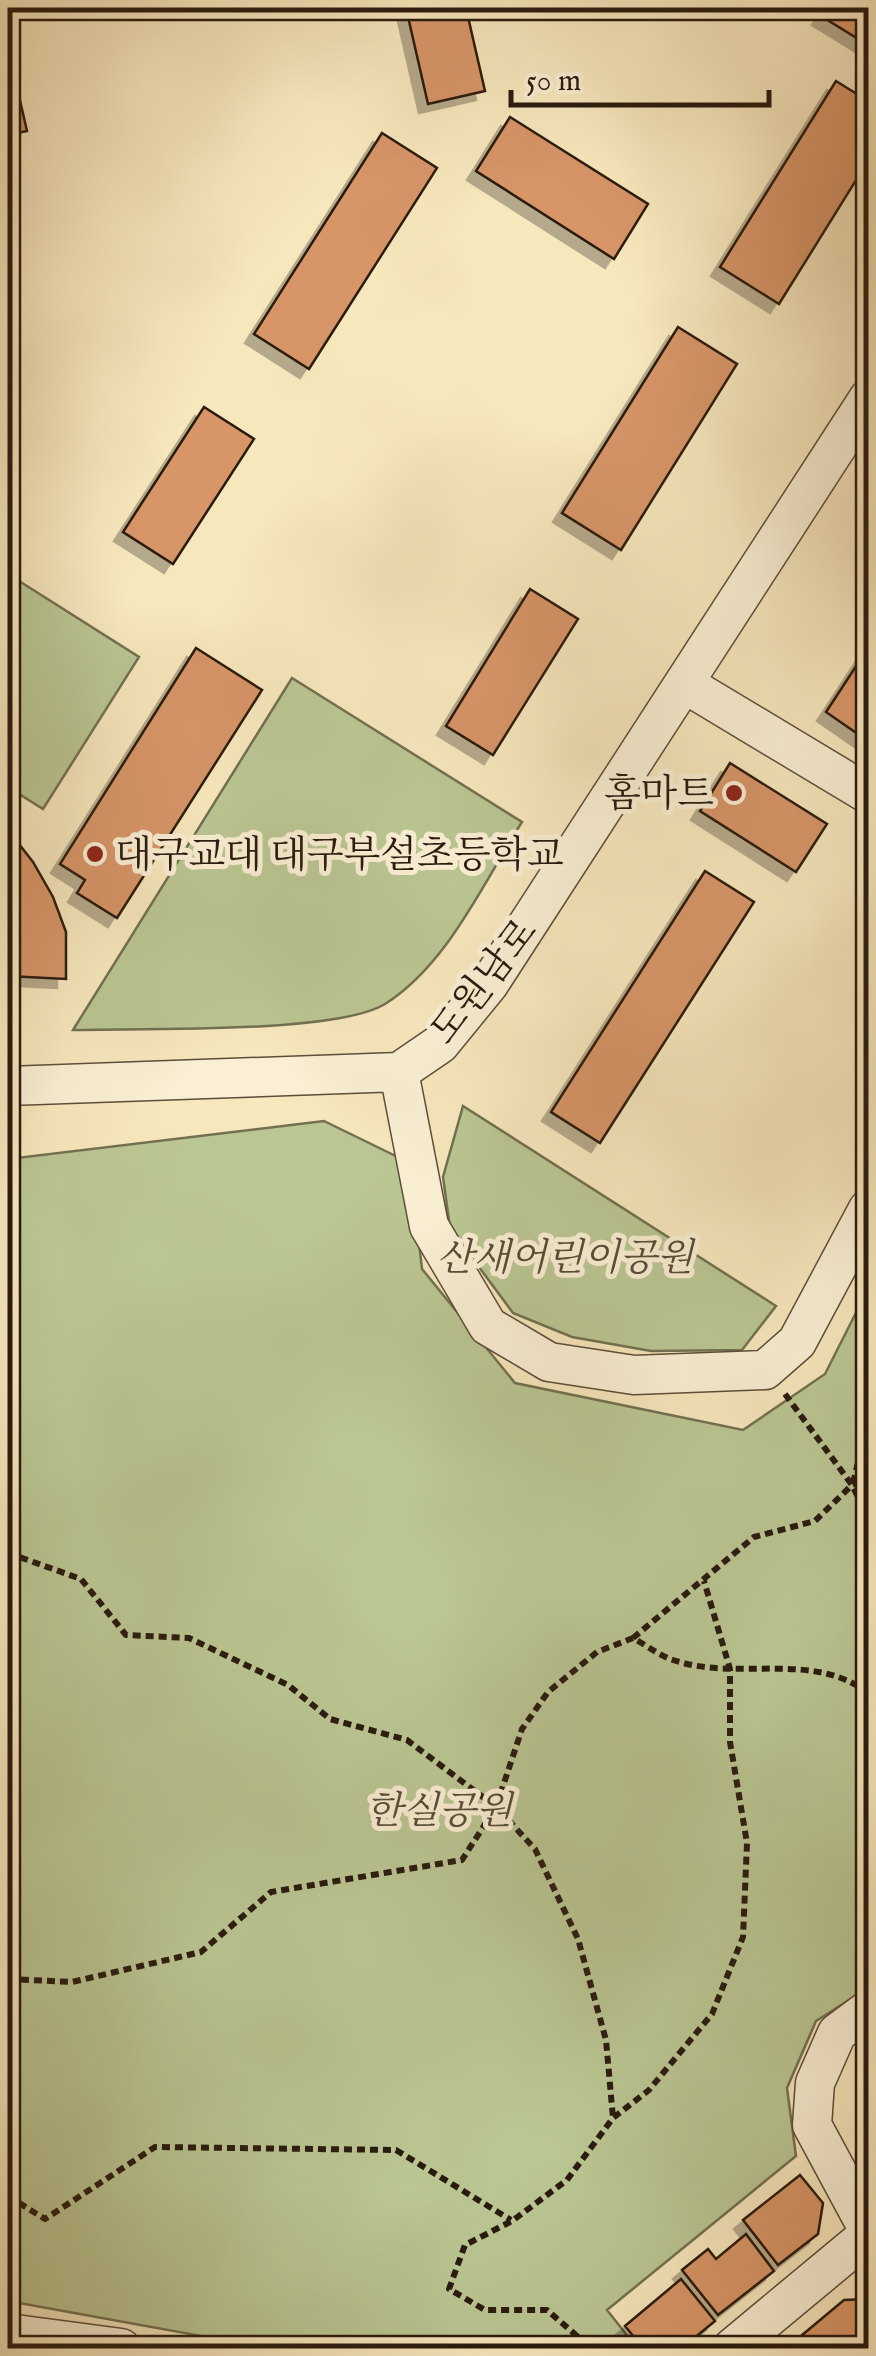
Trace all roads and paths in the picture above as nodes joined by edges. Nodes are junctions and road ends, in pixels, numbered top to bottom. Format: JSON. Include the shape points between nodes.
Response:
{"nodes":[{"id":1,"x":868,"y":400,"type":"edge"},
{"id":2,"x":685,"y":684,"type":"junction"},
{"id":3,"x":868,"y":794,"type":"edge"},
{"id":4,"x":399,"y":1072,"type":"junction"},
{"id":5,"x":8,"y":1086,"type":"edge"},
{"id":6,"x":868,"y":1209,"type":"edge"},
{"id":7,"x":765,"y":1370,"type":"junction"},
{"id":8,"x":868,"y":1422,"type":"edge"},
{"id":9,"x":868,"y":1478,"type":"edge"},
{"id":10,"x":852,"y":1484,"type":"junction"},
{"id":11,"x":868,"y":1517,"type":"edge"},
{"id":12,"x":8,"y":1552,"type":"edge"},
{"id":13,"x":704,"y":1581,"type":"junction"},
{"id":14,"x":633,"y":1638,"type":"junction"},
{"id":15,"x":730,"y":1668,"type":"junction"},
{"id":16,"x":868,"y":1693,"type":"edge"},
{"id":17,"x":496,"y":1807,"type":"junction"},
{"id":18,"x":8,"y":1980,"type":"edge"},
{"id":19,"x":868,"y":2010,"type":"edge"},
{"id":20,"x":612,"y":2118,"type":"junction"},
{"id":21,"x":8,"y":2196,"type":"edge"},
{"id":22,"x":512,"y":2221,"type":"junction"},
{"id":23,"x":868,"y":2232,"type":"edge"},
{"id":24,"x":8,"y":2333,"type":"edge"},
{"id":25,"x":121,"y":2348,"type":"edge"},
{"id":26,"x":583,"y":2348,"type":"edge"},
{"id":27,"x":732,"y":2348,"type":"edge"}],
"edges":[{"from":1,"to":2,"type":"street","name":"도원남로"},
{"from":2,"to":3,"type":"street"},
{"from":2,"to":4,"type":"street","name":"도원남로","via":[[489,984],[440,1044]]},
{"from":4,"to":5,"type":"street","name":"도원남로"},
{"from":4,"to":7,"type":"street","via":[[429,1226],[488,1326],[566,1365],[634,1375]]},
{"from":6,"to":7,"type":"street","via":[[798,1342]]},
{"from":7,"to":10,"type":"path"},
{"from":8,"to":10,"type":"path"},
{"from":9,"to":10,"type":"path"},
{"from":10,"to":11,"type":"path"},
{"from":10,"to":13,"type":"path","via":[[815,1521],[754,1537]]},
{"from":12,"to":17,"type":"path","via":[[81,1580],[126,1635],[189,1638],[288,1685],[330,1719],[407,1740]]},
{"from":13,"to":14,"type":"path"},
{"from":13,"to":15,"type":"path"},
{"from":14,"to":15,"type":"path","via":[[674,1660]]},
{"from":14,"to":17,"type":"path","via":[[597,1652],[548,1692],[522,1730]]},
{"from":15,"to":16,"type":"path","via":[[830,1673]]},
{"from":15,"to":20,"type":"path","via":[[730,1742],[747,1843],[743,1937],[712,2014],[649,2090]]},
{"from":17,"to":18,"type":"path","via":[[462,1860],[271,1892],[202,1952],[72,1982]]},
{"from":17,"to":20,"type":"path","via":[[535,1849],[578,1939],[606,2040]]},
{"from":19,"to":23,"type":"street","via":[[837,2033],[815,2083],[812,2125]]},
{"from":20,"to":22,"type":"path","via":[[567,2180]]},
{"from":21,"to":22,"type":"path","via":[[44,2219],[155,2147],[396,2150]]},
{"from":22,"to":26,"type":"path","via":[[465,2245],[449,2288],[485,2310],[547,2310]]},
{"from":23,"to":27,"type":"street"},
{"from":24,"to":25,"type":"street"}]}
